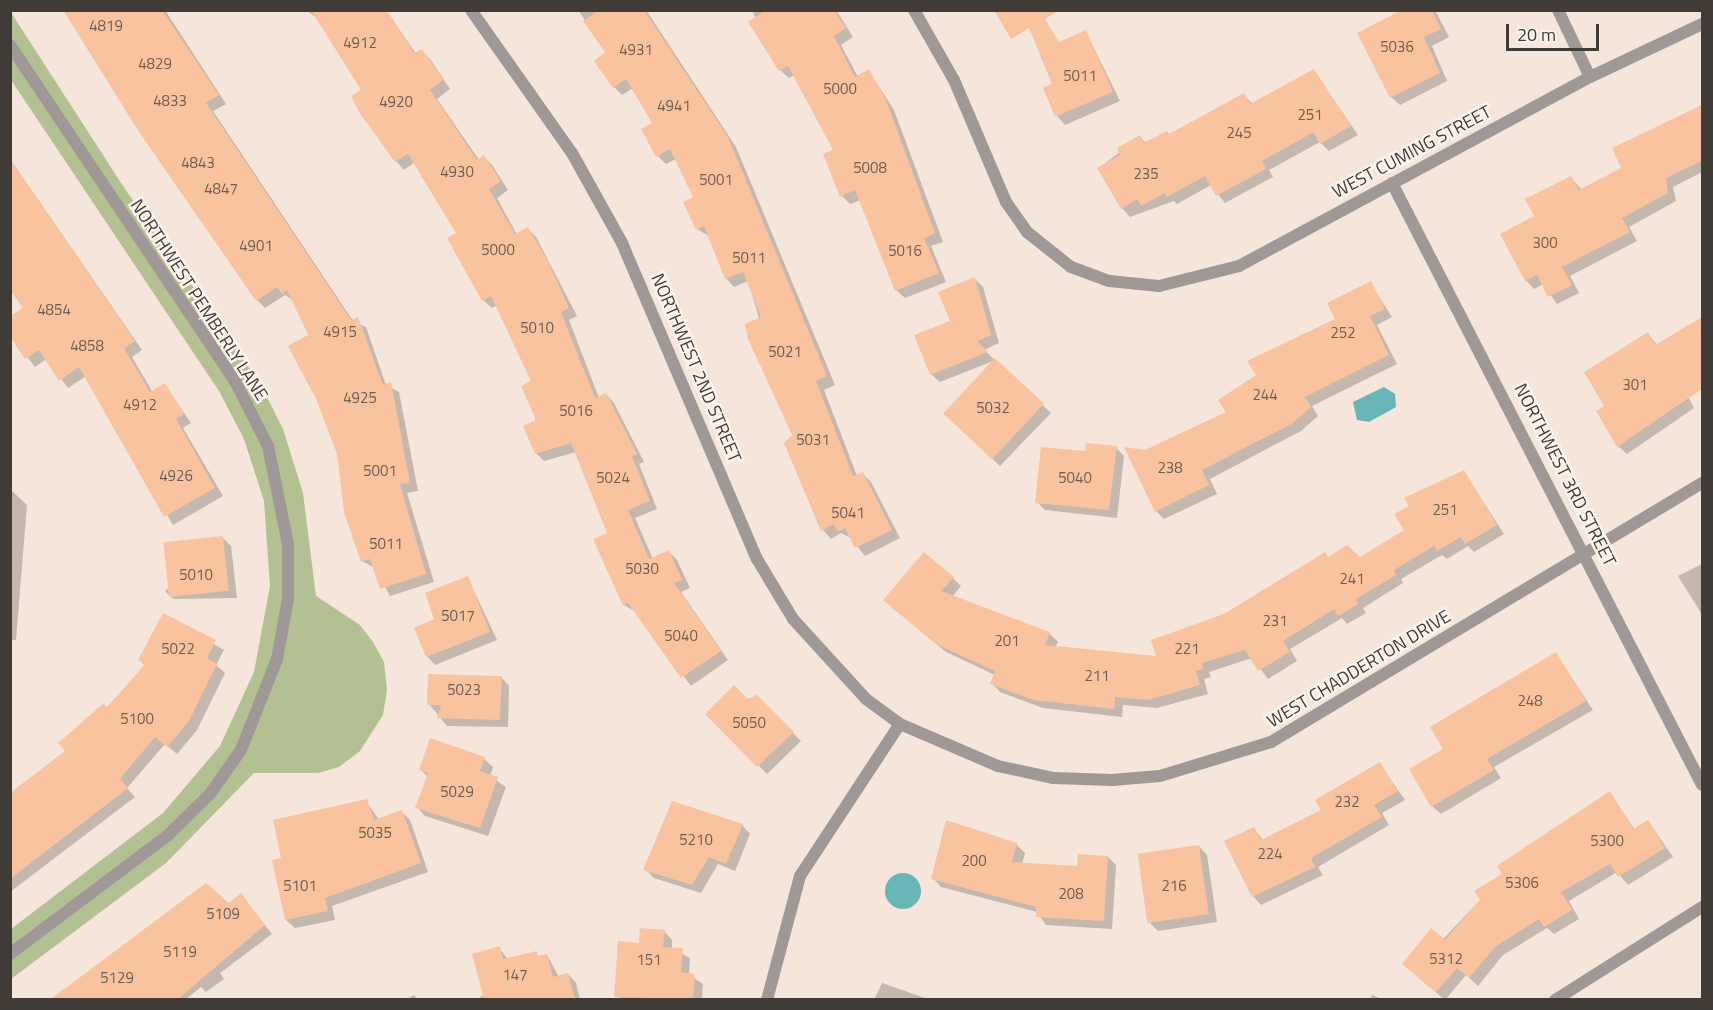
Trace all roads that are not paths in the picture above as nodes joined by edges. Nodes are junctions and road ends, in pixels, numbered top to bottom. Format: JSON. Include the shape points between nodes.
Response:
{"nodes":[{"id":1,"x":471,"y":10,"type":"edge"},
{"id":2,"x":914,"y":10,"type":"edge"},
{"id":3,"x":1558,"y":10,"type":"edge"},
{"id":4,"x":1702,"y":24,"type":"edge"},
{"id":5,"x":10,"y":45,"type":"edge"},
{"id":6,"x":1590,"y":77,"type":"junction"},
{"id":7,"x":1392,"y":183,"type":"junction"},
{"id":8,"x":1702,"y":483,"type":"edge"},
{"id":9,"x":1586,"y":552,"type":"junction"},
{"id":10,"x":900,"y":724,"type":"junction"},
{"id":11,"x":1702,"y":784,"type":"edge"},
{"id":12,"x":1702,"y":907,"type":"edge"},
{"id":13,"x":10,"y":954,"type":"edge"},
{"id":14,"x":767,"y":999,"type":"edge"},
{"id":15,"x":1555,"y":999,"type":"edge"}],
"edges":[{"from":1,"to":10,"type":"street","name":"NORTHWEST 2ND STREET","via":[[572,153],[622,243],[777,595],[824,657],[866,699]]},
{"from":2,"to":7,"type":"street","name":"WEST CUMING STREET","via":[[954,80],[1006,202],[1027,232],[1071,267],[1133,285],[1187,283],[1239,266]]},
{"from":3,"to":6,"type":"street"},
{"from":4,"to":6,"type":"street","name":"WEST CUMING STREET"},
{"from":5,"to":13,"type":"street","name":"NORTHWEST PEMBERLY LANE","via":[[247,402],[274,468],[288,544],[288,599],[277,659],[241,750],[210,794],[166,836]]},
{"from":6,"to":7,"type":"street","name":"WEST CUMING STREET"},
{"from":7,"to":9,"type":"street","name":"NORTHWEST 3RD STREET"},
{"from":8,"to":9,"type":"street","name":"WEST CHADDERTON DRIVE"},
{"from":9,"to":10,"type":"street","name":"WEST CHADDERTON DRIVE","via":[[1270,742],[1160,776],[1053,778],[998,766]]},
{"from":9,"to":11,"type":"street","name":"NORTHWEST 3RD STREET"},
{"from":10,"to":14,"type":"street","via":[[800,876]]},
{"from":12,"to":15,"type":"street"}]}
